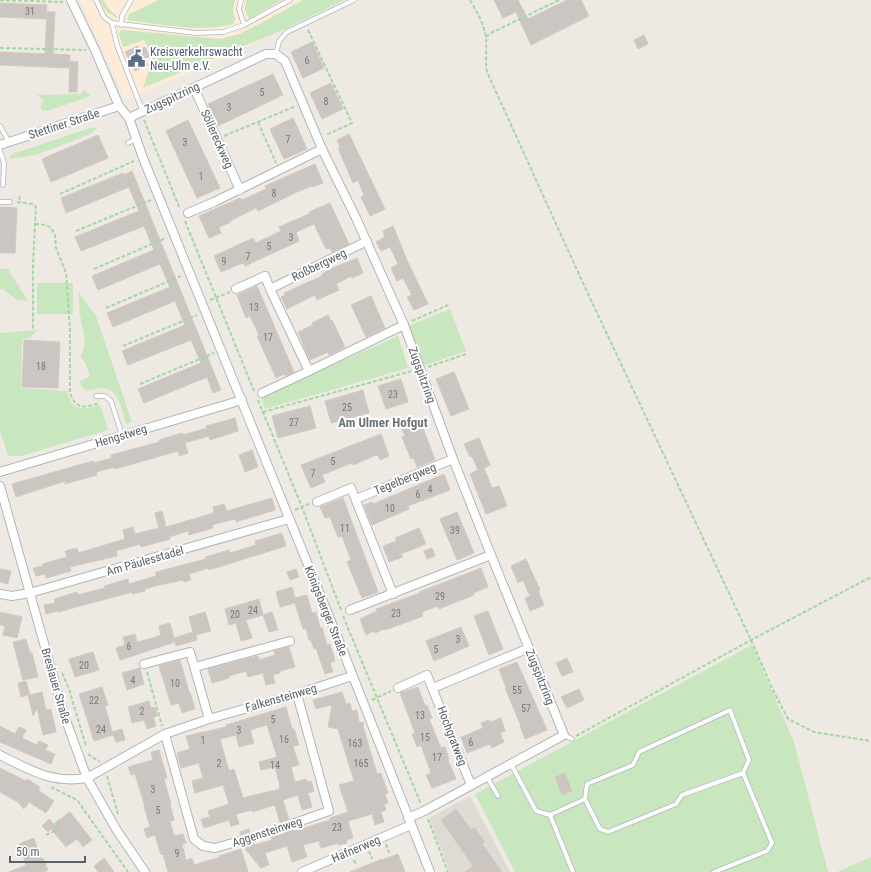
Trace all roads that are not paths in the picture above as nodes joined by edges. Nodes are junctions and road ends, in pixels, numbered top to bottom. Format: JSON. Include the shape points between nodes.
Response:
{"nodes":[{"id":1,"x":96,"y":0,"type":"edge"},
{"id":2,"x":131,"y":0,"type":"edge"},
{"id":3,"x":241,"y":0,"type":"edge"},
{"id":4,"x":290,"y":0,"type":"edge"},
{"id":5,"x":354,"y":0,"type":"edge"},
{"id":6,"x":71,"y":1,"type":"edge"},
{"id":7,"x":112,"y":23,"type":"junction"},
{"id":8,"x":121,"y":24,"type":"junction"},
{"id":9,"x":244,"y":25,"type":"junction"},
{"id":10,"x":276,"y":54,"type":"junction"},
{"id":11,"x":194,"y":88,"type":"junction"},
{"id":12,"x":119,"y":106,"type":"junction"},
{"id":13,"x":142,"y":112,"type":"junction"},
{"id":14,"x":129,"y":118,"type":"junction"},
{"id":15,"x":0,"y":126,"type":"edge"},
{"id":16,"x":9,"y":142,"type":"junction"},
{"id":17,"x":0,"y":145,"type":"edge"},
{"id":18,"x":322,"y":149,"type":"junction"},
{"id":19,"x":0,"y":151,"type":"edge"},
{"id":20,"x":4,"y":185,"type":"dead end"},
{"id":21,"x":240,"y":190,"type":"junction"},
{"id":22,"x":0,"y":202,"type":"edge"},
{"id":23,"x":10,"y":202,"type":"road end"},
{"id":24,"x":188,"y":213,"type":"dead end"},
{"id":25,"x":367,"y":241,"type":"junction"},
{"id":26,"x":270,"y":288,"type":"junction"},
{"id":27,"x":236,"y":289,"type":"road end"},
{"id":28,"x":404,"y":325,"type":"junction"},
{"id":29,"x":309,"y":371,"type":"junction"},
{"id":30,"x":262,"y":393,"type":"dead end"},
{"id":31,"x":96,"y":396,"type":"dead end"},
{"id":32,"x":242,"y":400,"type":"junction"},
{"id":33,"x":122,"y":435,"type":"junction"},
{"id":34,"x":453,"y":459,"type":"junction"},
{"id":35,"x":0,"y":472,"type":"edge"},
{"id":36,"x":0,"y":486,"type":"edge"},
{"id":37,"x":356,"y":498,"type":"junction"},
{"id":38,"x":317,"y":502,"type":"road end"},
{"id":39,"x":288,"y":516,"type":"junction"},
{"id":40,"x":491,"y":555,"type":"junction"},
{"id":41,"x":30,"y":593,"type":"junction"},
{"id":42,"x":0,"y":594,"type":"edge"},
{"id":43,"x":393,"y":594,"type":"junction"},
{"id":44,"x":346,"y":612,"type":"road end"},
{"id":45,"x":290,"y":640,"type":"dead end"},
{"id":46,"x":529,"y":648,"type":"junction"},
{"id":47,"x":144,"y":664,"type":"road end"},
{"id":48,"x":195,"y":667,"type":"junction"},
{"id":49,"x":352,"y":676,"type":"junction"},
{"id":50,"x":398,"y":688,"type":"road end"},
{"id":51,"x":433,"y":688,"type":"junction"},
{"id":52,"x":298,"y":694,"type":"junction"},
{"id":53,"x":209,"y":719,"type":"junction"},
{"id":54,"x":165,"y":734,"type":"junction"},
{"id":55,"x":564,"y":735,"type":"junction"},
{"id":56,"x":572,"y":739,"type":"road end"},
{"id":57,"x":0,"y":755,"type":"edge"},
{"id":58,"x":510,"y":764,"type":"junction"},
{"id":59,"x":743,"y":773,"type":"junction"},
{"id":60,"x":487,"y":776,"type":"junction"},
{"id":61,"x":87,"y":778,"type":"junction"},
{"id":62,"x":471,"y":785,"type":"junction"},
{"id":63,"x":498,"y":796,"type":"dead end"},
{"id":64,"x":585,"y":799,"type":"junction"},
{"id":65,"x":550,"y":815,"type":"junction"},
{"id":66,"x":409,"y":821,"type":"junction"},
{"id":67,"x":292,"y":824,"type":"road end"},
{"id":68,"x":254,"y":837,"type":"road end"},
{"id":69,"x":145,"y":872,"type":"edge"},
{"id":70,"x":302,"y":872,"type":"edge"},
{"id":71,"x":430,"y":872,"type":"edge"},
{"id":72,"x":573,"y":872,"type":"edge"},
{"id":73,"x":714,"y":872,"type":"edge"}],
"edges":[{"from":1,"to":7,"type":"lane","via":[[104,17]]},
{"from":2,"to":8,"type":"lane","via":[[122,16]]},
{"from":3,"to":9,"type":"lane","via":[[239,9]]},
{"from":4,"to":9,"type":"lane"},
{"from":5,"to":10,"type":"lane","via":[[287,32],[280,39]]},
{"from":6,"to":12,"type":"street","name":"Königsberger Straße"},
{"from":7,"to":8,"type":"lane"},
{"from":7,"to":13,"type":"lane","via":[[117,45]]},
{"from":8,"to":9,"type":"lane","via":[[196,33],[223,32]]},
{"from":10,"to":11,"type":"street","name":"Zugspitzring","via":[[266,54]]},
{"from":10,"to":18,"type":"street","name":"Zugspitzring","via":[[284,61]]},
{"from":11,"to":13,"type":"street","name":"Zugspitzring"},
{"from":11,"to":21,"type":"street","name":"Söllereckweg"},
{"from":12,"to":14,"type":"street","name":"Königsberger Straße"},
{"from":12,"to":16,"type":"street","name":"Stettiner Straße"},
{"from":13,"to":14,"type":"street","name":"Zugspitzring"},
{"from":14,"to":32,"type":"street","name":"Königsberger Straße","via":[[132,141],[143,158]]},
{"from":15,"to":16,"type":"lane"},
{"from":16,"to":17,"type":"street","name":"Stettiner Straße"},
{"from":18,"to":21,"type":"street"},
{"from":18,"to":25,"type":"street","name":"Zugspitzring"},
{"from":19,"to":20,"type":"lane","via":[[4,163]]},
{"from":21,"to":24,"type":"street"},
{"from":22,"to":23,"type":"lane"},
{"from":25,"to":26,"type":"street","name":"Roßbergweg"},
{"from":25,"to":28,"type":"street","name":"Zugspitzring"},
{"from":26,"to":27,"type":"street","via":[[265,276]]},
{"from":26,"to":29,"type":"street"},
{"from":28,"to":29,"type":"street"},
{"from":28,"to":34,"type":"street","name":"Zugspitzring"},
{"from":29,"to":30,"type":"street"},
{"from":31,"to":33,"type":"lane","via":[[105,396],[111,401]]},
{"from":32,"to":33,"type":"street","name":"Hengstweg"},
{"from":32,"to":39,"type":"street","name":"Königsberger Straße"},
{"from":33,"to":35,"type":"street","name":"Hengstweg"},
{"from":34,"to":37,"type":"street","name":"Tegelbergweg"},
{"from":34,"to":40,"type":"street","name":"Zugspitzring"},
{"from":36,"to":41,"type":"street","name":"Breslauer Straße"},
{"from":37,"to":38,"type":"street","via":[[351,488]]},
{"from":37,"to":43,"type":"street"},
{"from":39,"to":41,"type":"street","name":"Am Päulesstadel"},
{"from":39,"to":49,"type":"street","name":"Königsberger Straße"},
{"from":40,"to":43,"type":"street"},
{"from":40,"to":46,"type":"street","name":"Zugspitzring"},
{"from":41,"to":42,"type":"street","name":"Am Päulesstadel","via":[[12,596]]},
{"from":41,"to":61,"type":"street","name":"Breslauer Straße","via":[[64,715]]},
{"from":43,"to":44,"type":"street"},
{"from":45,"to":48,"type":"street"},
{"from":46,"to":51,"type":"street"},
{"from":46,"to":55,"type":"street","name":"Zugspitzring"},
{"from":47,"to":48,"type":"street","via":[[190,652]]},
{"from":48,"to":53,"type":"street"},
{"from":49,"to":52,"type":"street","name":"Falkensteinweg"},
{"from":49,"to":66,"type":"street","name":"Königsberger Straße"},
{"from":50,"to":51,"type":"street","name":"Hochgratweg","via":[[427,675]]},
{"from":51,"to":62,"type":"street","name":"Hochgratweg"},
{"from":52,"to":53,"type":"street","name":"Falkensteinweg"},
{"from":52,"to":67,"type":"street","name":"Aggensteinweg","via":[[329,811]]},
{"from":53,"to":54,"type":"street","name":"Falkensteinweg"},
{"from":54,"to":61,"type":"street","name":"Falkensteinweg"},
{"from":54,"to":68,"type":"street","name":"Aggensteinweg","via":[[194,840],[203,846],[215,848]]},
{"from":55,"to":56,"type":"lane"},
{"from":55,"to":58,"type":"street"},
{"from":57,"to":61,"type":"street","via":[[47,777],[74,780]]},
{"from":58,"to":60,"type":"street"},
{"from":58,"to":65,"type":"lane","via":[[536,811]]},
{"from":59,"to":64,"type":"lane","via":[[682,795],[676,804],[608,832],[600,828]]},
{"from":59,"to":64,"type":"lane","via":[[749,760],[730,710],[639,752],[633,765],[587,784]]},
{"from":59,"to":73,"type":"lane","via":[[772,843],[767,852]]},
{"from":60,"to":62,"type":"street"},
{"from":60,"to":63,"type":"lane"},
{"from":61,"to":69,"type":"street","name":"Breslauer Straße","via":[[116,829]]},
{"from":62,"to":66,"type":"street"},
{"from":64,"to":65,"type":"lane"},
{"from":65,"to":72,"type":"lane"},
{"from":66,"to":70,"type":"street","name":"Hafnerweg"},
{"from":66,"to":71,"type":"street","name":"Königsberger Straße"}]}
